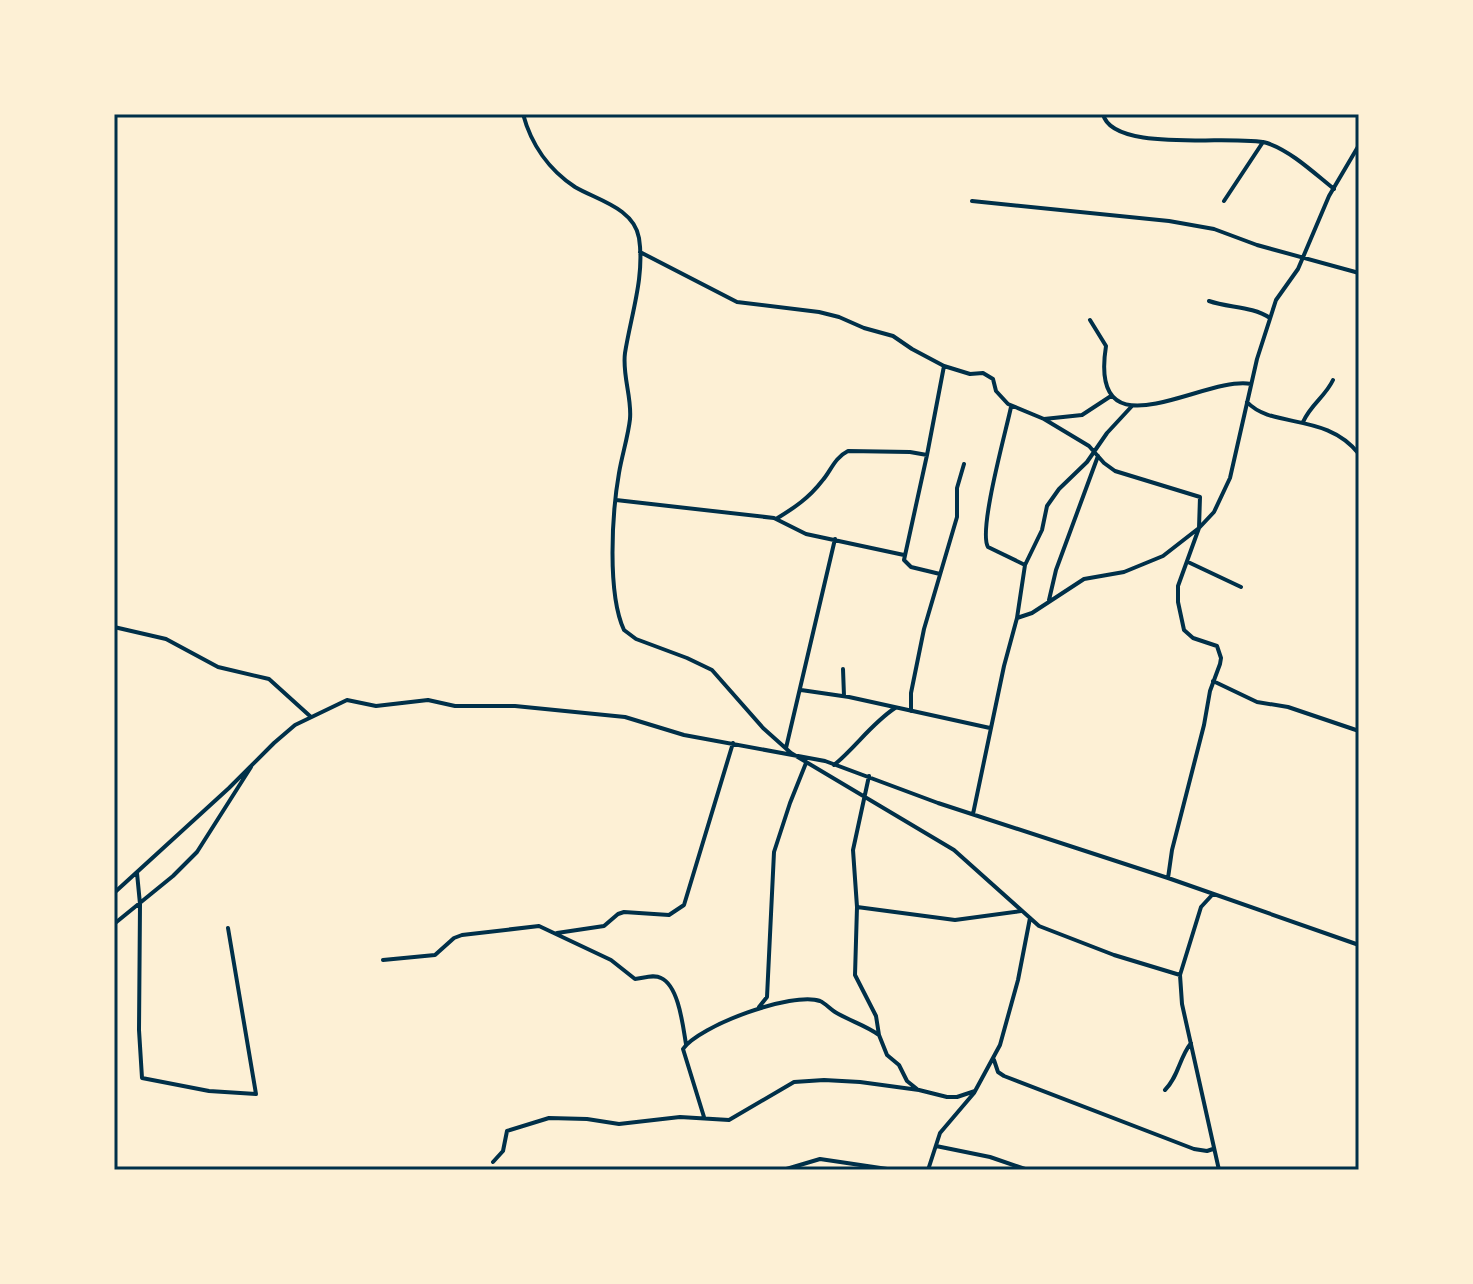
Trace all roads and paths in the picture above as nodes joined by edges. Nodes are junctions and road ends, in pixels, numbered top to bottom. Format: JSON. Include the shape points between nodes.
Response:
{"nodes":[{"id":1,"x":523,"y":114,"type":"edge"},
{"id":2,"x":1103,"y":114,"type":"edge"},
{"id":3,"x":1263,"y":142,"type":"junction"},
{"id":4,"x":1359,"y":145,"type":"edge"},
{"id":5,"x":1334,"y":189,"type":"junction"},
{"id":6,"x":972,"y":201,"type":"dead end"},
{"id":7,"x":1224,"y":201,"type":"dead end"},
{"id":8,"x":640,"y":252,"type":"junction"},
{"id":9,"x":1304,"y":257,"type":"junction"},
{"id":10,"x":1359,"y":273,"type":"edge"},
{"id":11,"x":1209,"y":301,"type":"dead end"},
{"id":12,"x":1270,"y":318,"type":"junction"},
{"id":13,"x":1090,"y":320,"type":"dead end"},
{"id":14,"x":944,"y":366,"type":"junction"},
{"id":15,"x":1333,"y":380,"type":"dead end"},
{"id":16,"x":1251,"y":384,"type":"junction"},
{"id":17,"x":1111,"y":396,"type":"junction"},
{"id":18,"x":1247,"y":402,"type":"junction"},
{"id":19,"x":1012,"y":406,"type":"junction"},
{"id":20,"x":1132,"y":406,"type":"junction"},
{"id":21,"x":1044,"y":419,"type":"junction"},
{"id":22,"x":1303,"y":422,"type":"junction"},
{"id":23,"x":1096,"y":454,"type":"junction"},
{"id":24,"x":1359,"y":454,"type":"edge"},
{"id":25,"x":927,"y":455,"type":"junction"},
{"id":26,"x":964,"y":464,"type":"dead end"},
{"id":27,"x":616,"y":500,"type":"junction"},
{"id":28,"x":776,"y":519,"type":"junction"},
{"id":29,"x":1199,"y":528,"type":"junction"},
{"id":30,"x":835,"y":539,"type":"junction"},
{"id":31,"x":904,"y":555,"type":"junction"},
{"id":32,"x":1188,"y":562,"type":"junction"},
{"id":33,"x":1025,"y":565,"type":"junction"},
{"id":34,"x":940,"y":574,"type":"junction"},
{"id":35,"x":1241,"y":587,"type":"dead end"},
{"id":36,"x":1049,"y":600,"type":"junction"},
{"id":37,"x":1017,"y":618,"type":"junction"},
{"id":38,"x":114,"y":627,"type":"edge"},
{"id":39,"x":843,"y":669,"type":"dead end"},
{"id":40,"x":1213,"y":681,"type":"junction"},
{"id":41,"x":801,"y":690,"type":"junction"},
{"id":42,"x":844,"y":696,"type":"junction"},
{"id":43,"x":895,"y":708,"type":"junction"},
{"id":44,"x":911,"y":711,"type":"junction"},
{"id":45,"x":311,"y":717,"type":"junction"},
{"id":46,"x":990,"y":728,"type":"junction"},
{"id":47,"x":1359,"y":731,"type":"edge"},
{"id":48,"x":733,"y":743,"type":"junction"},
{"id":49,"x":786,"y":748,"type":"junction"},
{"id":50,"x":791,"y":753,"type":"junction"},
{"id":51,"x":255,"y":761,"type":"junction"},
{"id":52,"x":806,"y":763,"type":"junction"},
{"id":53,"x":834,"y":765,"type":"junction"},
{"id":54,"x":869,"y":776,"type":"junction"},
{"id":55,"x":863,"y":798,"type":"junction"},
{"id":56,"x":973,"y":814,"type":"junction"},
{"id":57,"x":137,"y":873,"type":"junction"},
{"id":58,"x":1168,"y":878,"type":"junction"},
{"id":59,"x":114,"y":893,"type":"edge"},
{"id":60,"x":1213,"y":894,"type":"junction"},
{"id":61,"x":140,"y":904,"type":"junction"},
{"id":62,"x":857,"y":907,"type":"junction"},
{"id":63,"x":1021,"y":911,"type":"junction"},
{"id":64,"x":1030,"y":918,"type":"junction"},
{"id":65,"x":114,"y":924,"type":"edge"},
{"id":66,"x":228,"y":928,"type":"dead end"},
{"id":67,"x":554,"y":933,"type":"junction"},
{"id":68,"x":1359,"y":945,"type":"edge"},
{"id":69,"x":383,"y":960,"type":"dead end"},
{"id":70,"x":1180,"y":975,"type":"junction"},
{"id":71,"x":757,"y":1009,"type":"junction"},
{"id":72,"x":879,"y":1035,"type":"junction"},
{"id":73,"x":1191,"y":1043,"type":"junction"},
{"id":74,"x":686,"y":1044,"type":"junction"},
{"id":75,"x":994,"y":1060,"type":"junction"},
{"id":76,"x":919,"y":1090,"type":"junction"},
{"id":77,"x":1165,"y":1090,"type":"dead end"},
{"id":78,"x":975,"y":1091,"type":"junction"},
{"id":79,"x":705,"y":1118,"type":"junction"},
{"id":80,"x":936,"y":1146,"type":"junction"},
{"id":81,"x":1213,"y":1149,"type":"junction"},
{"id":82,"x":493,"y":1162,"type":"dead end"},
{"id":83,"x":783,"y":1170,"type":"edge"},
{"id":84,"x":894,"y":1170,"type":"edge"},
{"id":85,"x":928,"y":1170,"type":"edge"},
{"id":86,"x":1028,"y":1170,"type":"edge"},
{"id":87,"x":1219,"y":1170,"type":"edge"}],
"edges":[{"from":1,"to":8,"type":"street","via":[[533,141],[557,173],[635,225]]},
{"from":2,"to":3,"type":"street","via":[[1111,128],[1130,134]]},
{"from":3,"to":5,"type":"street"},
{"from":3,"to":7,"type":"street"},
{"from":4,"to":5,"type":"street"},
{"from":5,"to":9,"type":"street"},
{"from":6,"to":9,"type":"street","via":[[1169,221]]},
{"from":8,"to":14,"type":"street","via":[[737,302],[839,317],[893,336]]},
{"from":8,"to":27,"type":"street","via":[[624,366],[630,417]]},
{"from":9,"to":10,"type":"street"},
{"from":9,"to":12,"type":"street"},
{"from":11,"to":12,"type":"street"},
{"from":12,"to":16,"type":"street"},
{"from":13,"to":17,"type":"street","via":[[1106,346],[1102,372]]},
{"from":14,"to":19,"type":"street","via":[[992,378],[996,391]]},
{"from":14,"to":25,"type":"street"},
{"from":15,"to":22,"type":"street"},
{"from":16,"to":18,"type":"street"},
{"from":16,"to":20,"type":"street","via":[[1234,382],[1178,400]]},
{"from":17,"to":20,"type":"street"},
{"from":17,"to":21,"type":"street","via":[[1082,415]]},
{"from":18,"to":22,"type":"street","via":[[1257,410]]},
{"from":18,"to":29,"type":"street","via":[[1230,478],[1214,512]]},
{"from":19,"to":21,"type":"street"},
{"from":19,"to":33,"type":"street","via":[[984,541]]},
{"from":20,"to":23,"type":"street"},
{"from":21,"to":23,"type":"street"},
{"from":22,"to":24,"type":"street","via":[[1341,435]]},
{"from":23,"to":29,"type":"street","via":[[1115,471],[1197,494]]},
{"from":23,"to":33,"type":"street","via":[[1048,505]]},
{"from":23,"to":36,"type":"street"},
{"from":25,"to":28,"type":"street","via":[[848,451],[806,500]]},
{"from":25,"to":31,"type":"street"},
{"from":26,"to":34,"type":"street","via":[[957,517]]},
{"from":27,"to":28,"type":"street"},
{"from":27,"to":49,"type":"street","via":[[612,561],[624,630],[712,670]]},
{"from":28,"to":30,"type":"street"},
{"from":29,"to":32,"type":"street"},
{"from":29,"to":36,"type":"street","via":[[1163,556],[1124,572],[1084,579]]},
{"from":30,"to":31,"type":"street"},
{"from":30,"to":41,"type":"street"},
{"from":31,"to":34,"type":"street","via":[[906,565]]},
{"from":32,"to":35,"type":"street"},
{"from":32,"to":40,"type":"street","via":[[1178,590],[1181,622],[1193,638],[1217,646],[1221,658]]},
{"from":33,"to":37,"type":"street"},
{"from":34,"to":44,"type":"street"},
{"from":36,"to":37,"type":"street"},
{"from":37,"to":46,"type":"street"},
{"from":38,"to":45,"type":"street","via":[[166,639],[218,667],[269,679]]},
{"from":39,"to":42,"type":"street"},
{"from":40,"to":47,"type":"street","via":[[1257,702]]},
{"from":40,"to":58,"type":"street"},
{"from":41,"to":42,"type":"street"},
{"from":41,"to":49,"type":"street"},
{"from":42,"to":43,"type":"street"},
{"from":43,"to":44,"type":"street"},
{"from":43,"to":53,"type":"street"},
{"from":44,"to":46,"type":"street"},
{"from":45,"to":48,"type":"street","via":[[347,700],[384,706],[428,700],[625,717]]},
{"from":45,"to":51,"type":"street"},
{"from":46,"to":56,"type":"street"},
{"from":48,"to":50,"type":"street"},
{"from":48,"to":67,"type":"street","via":[[684,905],[669,915],[624,912],[604,926]]},
{"from":49,"to":50,"type":"street"},
{"from":50,"to":52,"type":"street"},
{"from":50,"to":53,"type":"street"},
{"from":51,"to":57,"type":"street"},
{"from":51,"to":61,"type":"street","via":[[197,852]]},
{"from":52,"to":55,"type":"street"},
{"from":52,"to":71,"type":"street","via":[[774,852],[767,997]]},
{"from":53,"to":54,"type":"street"},
{"from":54,"to":55,"type":"street"},
{"from":54,"to":56,"type":"street"},
{"from":55,"to":62,"type":"street","via":[[853,850]]},
{"from":55,"to":63,"type":"street","via":[[954,850]]},
{"from":56,"to":58,"type":"street"},
{"from":57,"to":59,"type":"street"},
{"from":57,"to":61,"type":"street"},
{"from":58,"to":60,"type":"street"},
{"from":60,"to":68,"type":"street"},
{"from":60,"to":70,"type":"street","via":[[1201,907]]},
{"from":61,"to":65,"type":"street"},
{"from":61,"to":66,"type":"street","via":[[141,1076],[176,1087],[252,1096],[256,1092]]},
{"from":62,"to":63,"type":"street","via":[[955,920]]},
{"from":62,"to":72,"type":"street","via":[[855,975],[876,1016]]},
{"from":63,"to":64,"type":"street"},
{"from":64,"to":70,"type":"street","via":[[1047,931]]},
{"from":64,"to":75,"type":"street"},
{"from":67,"to":69,"type":"street","via":[[539,926],[472,933],[454,938],[435,955]]},
{"from":67,"to":74,"type":"street","via":[[611,960],[635,979],[666,980],[681,1014]]},
{"from":70,"to":73,"type":"street"},
{"from":71,"to":72,"type":"street","via":[[818,1001]]},
{"from":71,"to":74,"type":"street"},
{"from":72,"to":76,"type":"street","via":[[887,1055]]},
{"from":73,"to":77,"type":"street"},
{"from":73,"to":81,"type":"street"},
{"from":74,"to":79,"type":"street","via":[[687,1068]]},
{"from":75,"to":78,"type":"street"},
{"from":75,"to":81,"type":"street","via":[[1004,1076],[1057,1099],[1194,1149]]},
{"from":76,"to":78,"type":"street","via":[[957,1097]]},
{"from":76,"to":79,"type":"street","via":[[836,1080],[794,1082],[729,1120]]},
{"from":78,"to":80,"type":"street","via":[[940,1133]]},
{"from":79,"to":82,"type":"street","via":[[619,1124],[574,1118],[536,1121],[507,1131],[503,1151]]},
{"from":80,"to":85,"type":"street"},
{"from":80,"to":86,"type":"street"},
{"from":81,"to":87,"type":"street"},
{"from":83,"to":84,"type":"street","via":[[820,1159]]}]}
